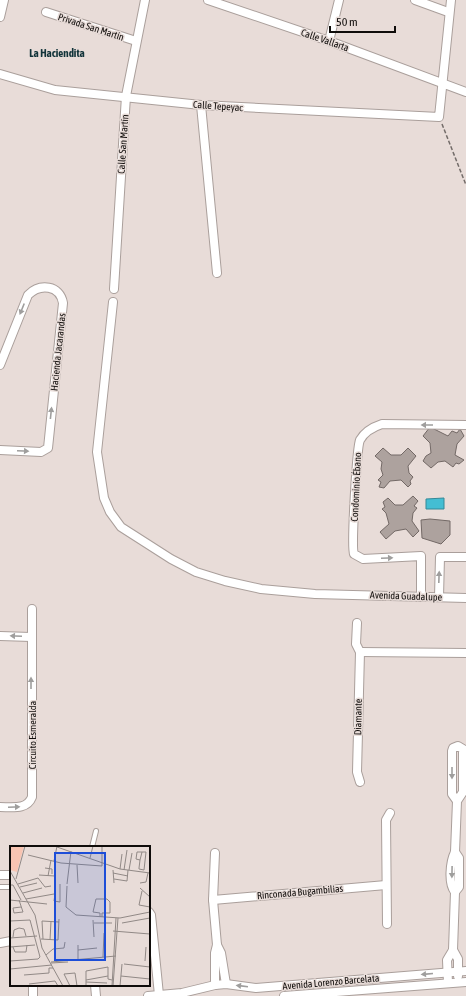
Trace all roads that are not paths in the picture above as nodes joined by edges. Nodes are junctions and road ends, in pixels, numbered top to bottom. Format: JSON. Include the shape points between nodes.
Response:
{"nodes":[{"id":1,"x":4,"y":0,"type":"edge"},
{"id":2,"x":145,"y":0,"type":"edge"},
{"id":3,"x":208,"y":0,"type":"edge"},
{"id":4,"x":339,"y":0,"type":"edge"},
{"id":5,"x":415,"y":0,"type":"edge"},
{"id":6,"x":451,"y":0,"type":"edge"},
{"id":7,"x":46,"y":12,"type":"dead end"},
{"id":8,"x":448,"y":12,"type":"junction"},
{"id":9,"x":0,"y":16,"type":"edge"},
{"id":10,"x":136,"y":41,"type":"junction"},
{"id":11,"x":329,"y":41,"type":"junction"},
{"id":12,"x":0,"y":74,"type":"edge"},
{"id":13,"x":442,"y":82,"type":"junction"},
{"id":14,"x":466,"y":92,"type":"edge"},
{"id":15,"x":126,"y":96,"type":"junction"},
{"id":16,"x":201,"y":105,"type":"junction"},
{"id":17,"x":217,"y":273,"type":"dead end"},
{"id":18,"x":114,"y":289,"type":"dead end"},
{"id":19,"x":112,"y":302,"type":"dead end"},
{"id":20,"x":0,"y":365,"type":"edge"},
{"id":21,"x":466,"y":425,"type":"edge"},
{"id":22,"x":0,"y":450,"type":"edge"},
{"id":23,"x":466,"y":557,"type":"edge"},
{"id":24,"x":420,"y":597,"type":"junction"},
{"id":25,"x":438,"y":597,"type":"junction"},
{"id":26,"x":466,"y":598,"type":"edge"},
{"id":27,"x":32,"y":609,"type":"dead end"},
{"id":28,"x":356,"y":623,"type":"dead end"},
{"id":29,"x":0,"y":636,"type":"edge"},
{"id":30,"x":31,"y":637,"type":"junction"},
{"id":31,"x":360,"y":652,"type":"junction"},
{"id":32,"x":466,"y":653,"type":"edge"},
{"id":33,"x":360,"y":782,"type":"dead end"},
{"id":34,"x":457,"y":801,"type":"junction"},
{"id":35,"x":0,"y":807,"type":"edge"},
{"id":36,"x":390,"y":813,"type":"dead end"},
{"id":37,"x":96,"y":831,"type":"dead end"},
{"id":38,"x":92,"y":846,"type":"edge"},
{"id":39,"x":215,"y":853,"type":"dead end"},
{"id":40,"x":386,"y":885,"type":"junction"},
{"id":41,"x":213,"y":900,"type":"junction"},
{"id":42,"x":150,"y":914,"type":"edge"},
{"id":43,"x":387,"y":924,"type":"dead end"},
{"id":44,"x":10,"y":941,"type":"edge"},
{"id":45,"x":0,"y":943,"type":"edge"},
{"id":46,"x":217,"y":945,"type":"junction"},
{"id":47,"x":453,"y":950,"type":"junction"},
{"id":48,"x":462,"y":971,"type":"edge"},
{"id":49,"x":447,"y":972,"type":"junction"},
{"id":50,"x":413,"y":975,"type":"junction"},
{"id":51,"x":462,"y":982,"type":"edge"},
{"id":52,"x":448,"y":983,"type":"junction"},
{"id":53,"x":226,"y":984,"type":"junction"},
{"id":54,"x":216,"y":985,"type":"junction"},
{"id":55,"x":95,"y":986,"type":"edge"},
{"id":56,"x":413,"y":986,"type":"junction"},
{"id":57,"x":257,"y":992,"type":"edge"},
{"id":58,"x":182,"y":994,"type":"edge"},
{"id":59,"x":331,"y":994,"type":"edge"},
{"id":60,"x":159,"y":995,"type":"edge"},
{"id":61,"x":96,"y":996,"type":"edge"},
{"id":62,"x":148,"y":996,"type":"edge"},
{"id":63,"x":284,"y":996,"type":"edge"}],
"edges":[{"from":1,"to":9,"type":"street"},
{"from":2,"to":10,"type":"street","name":"Calle San Martín"},
{"from":3,"to":11,"type":"street","name":"Calle Vallarta"},
{"from":4,"to":11,"type":"street"},
{"from":5,"to":8,"type":"street"},
{"from":6,"to":8,"type":"street"},
{"from":7,"to":10,"type":"street","name":"Privada San Martín"},
{"from":8,"to":13,"type":"street"},
{"from":10,"to":15,"type":"street","name":"Calle San Martín"},
{"from":11,"to":13,"type":"street","name":"Calle Vallarta"},
{"from":12,"to":15,"type":"street","name":"Calle Tepeyac","via":[[55,90]]},
{"from":13,"to":14,"type":"street","name":"Calle Vallarta"},
{"from":13,"to":16,"type":"street","name":"Calle Tepeyac","via":[[440,117]]},
{"from":15,"to":16,"type":"street","name":"Calle Tepeyac"},
{"from":15,"to":18,"type":"street","name":"Calle San Martín"},
{"from":16,"to":17,"type":"street"},
{"from":19,"to":24,"type":"street","name":"Avenida Guadalupe","via":[[97,452],[104,498],[121,527],[196,572],[225,581],[261,589],[315,594]]},
{"from":22,"to":20,"type":"street","name":"Hacienda Jacarandas","one_way":true,"via":[[41,452],[48,448],[63,303],[55,290],[43,287],[28,295]]},
{"from":21,"to":24,"type":"street","name":"Condominio Ébano","one_way":true,"via":[[382,424],[373,427],[360,440],[352,544],[354,554],[362,559],[421,556]]},
{"from":25,"to":23,"type":"street","one_way":true,"via":[[440,557]]},
{"from":24,"to":25,"type":"street","name":"Avenida Guadalupe"},
{"from":25,"to":26,"type":"street","name":"Avenida Guadalupe"},
{"from":27,"to":30,"type":"street","name":"Circuito Esmeralda"},
{"from":28,"to":31,"type":"street","name":"Diamante","via":[[356,644]]},
{"from":30,"to":29,"type":"street","one_way":true},
{"from":35,"to":30,"type":"street","name":"Circuito Esmeralda","one_way":true,"via":[[23,806],[28,804],[32,797]]},
{"from":31,"to":32,"type":"street"},
{"from":31,"to":33,"type":"street","name":"Diamante","via":[[357,772]]},
{"from":34,"to":34,"type":"street","one_way":true,"via":[[463,792],[464,752],[463,748],[458,746],[452,751],[452,794]]},
{"from":34,"to":47,"type":"street","via":[[455,852],[460,858],[459,887],[455,892]]},
{"from":36,"to":40,"type":"street","via":[[386,820]]},
{"from":37,"to":38,"type":"lane"},
{"from":39,"to":41,"type":"street"},
{"from":40,"to":41,"type":"street","name":"Rinconada Bugambilias"},
{"from":40,"to":43,"type":"street"},
{"from":41,"to":46,"type":"street"},
{"from":42,"to":60,"type":"street"},
{"from":44,"to":45,"type":"street"},
{"from":46,"to":53,"type":"street","via":[[221,953]]},
{"from":46,"to":54,"type":"street"},
{"from":47,"to":48,"type":"street"},
{"from":47,"to":49,"type":"street","via":[[447,960]]},
{"from":48,"to":49,"type":"street","name":"Avenida Lorenzo Barcelata"},
{"from":48,"to":51,"type":"street"},
{"from":49,"to":50,"type":"street","name":"Avenida Lorenzo Barcelata","one_way":true},
{"from":49,"to":52,"type":"street"},
{"from":50,"to":56,"type":"street"},
{"from":50,"to":57,"type":"street","name":"Avenida Lorenzo Barcelata"},
{"from":51,"to":52,"type":"street","name":"Avenida Lorenzo Barcelata"},
{"from":52,"to":56,"type":"street","name":"Avenida Lorenzo Barcelata"},
{"from":53,"to":54,"type":"street","name":"Avenida Lorenzo Barcelata"},
{"from":57,"to":53,"type":"street","name":"Avenida Lorenzo Barcelata","one_way":true},
{"from":54,"to":58,"type":"street","name":"Avenida Lorenzo Barcelata"},
{"from":55,"to":61,"type":"street"},
{"from":56,"to":59,"type":"street","name":"Avenida Lorenzo Barcelata"},
{"from":58,"to":60,"type":"street","name":"Avenida Lorenzo Barcelata"},
{"from":59,"to":63,"type":"street","name":"Avenida Lorenzo Barcelata"},
{"from":60,"to":62,"type":"street","name":"Avenida Lorenzo Barcelata"}]}
